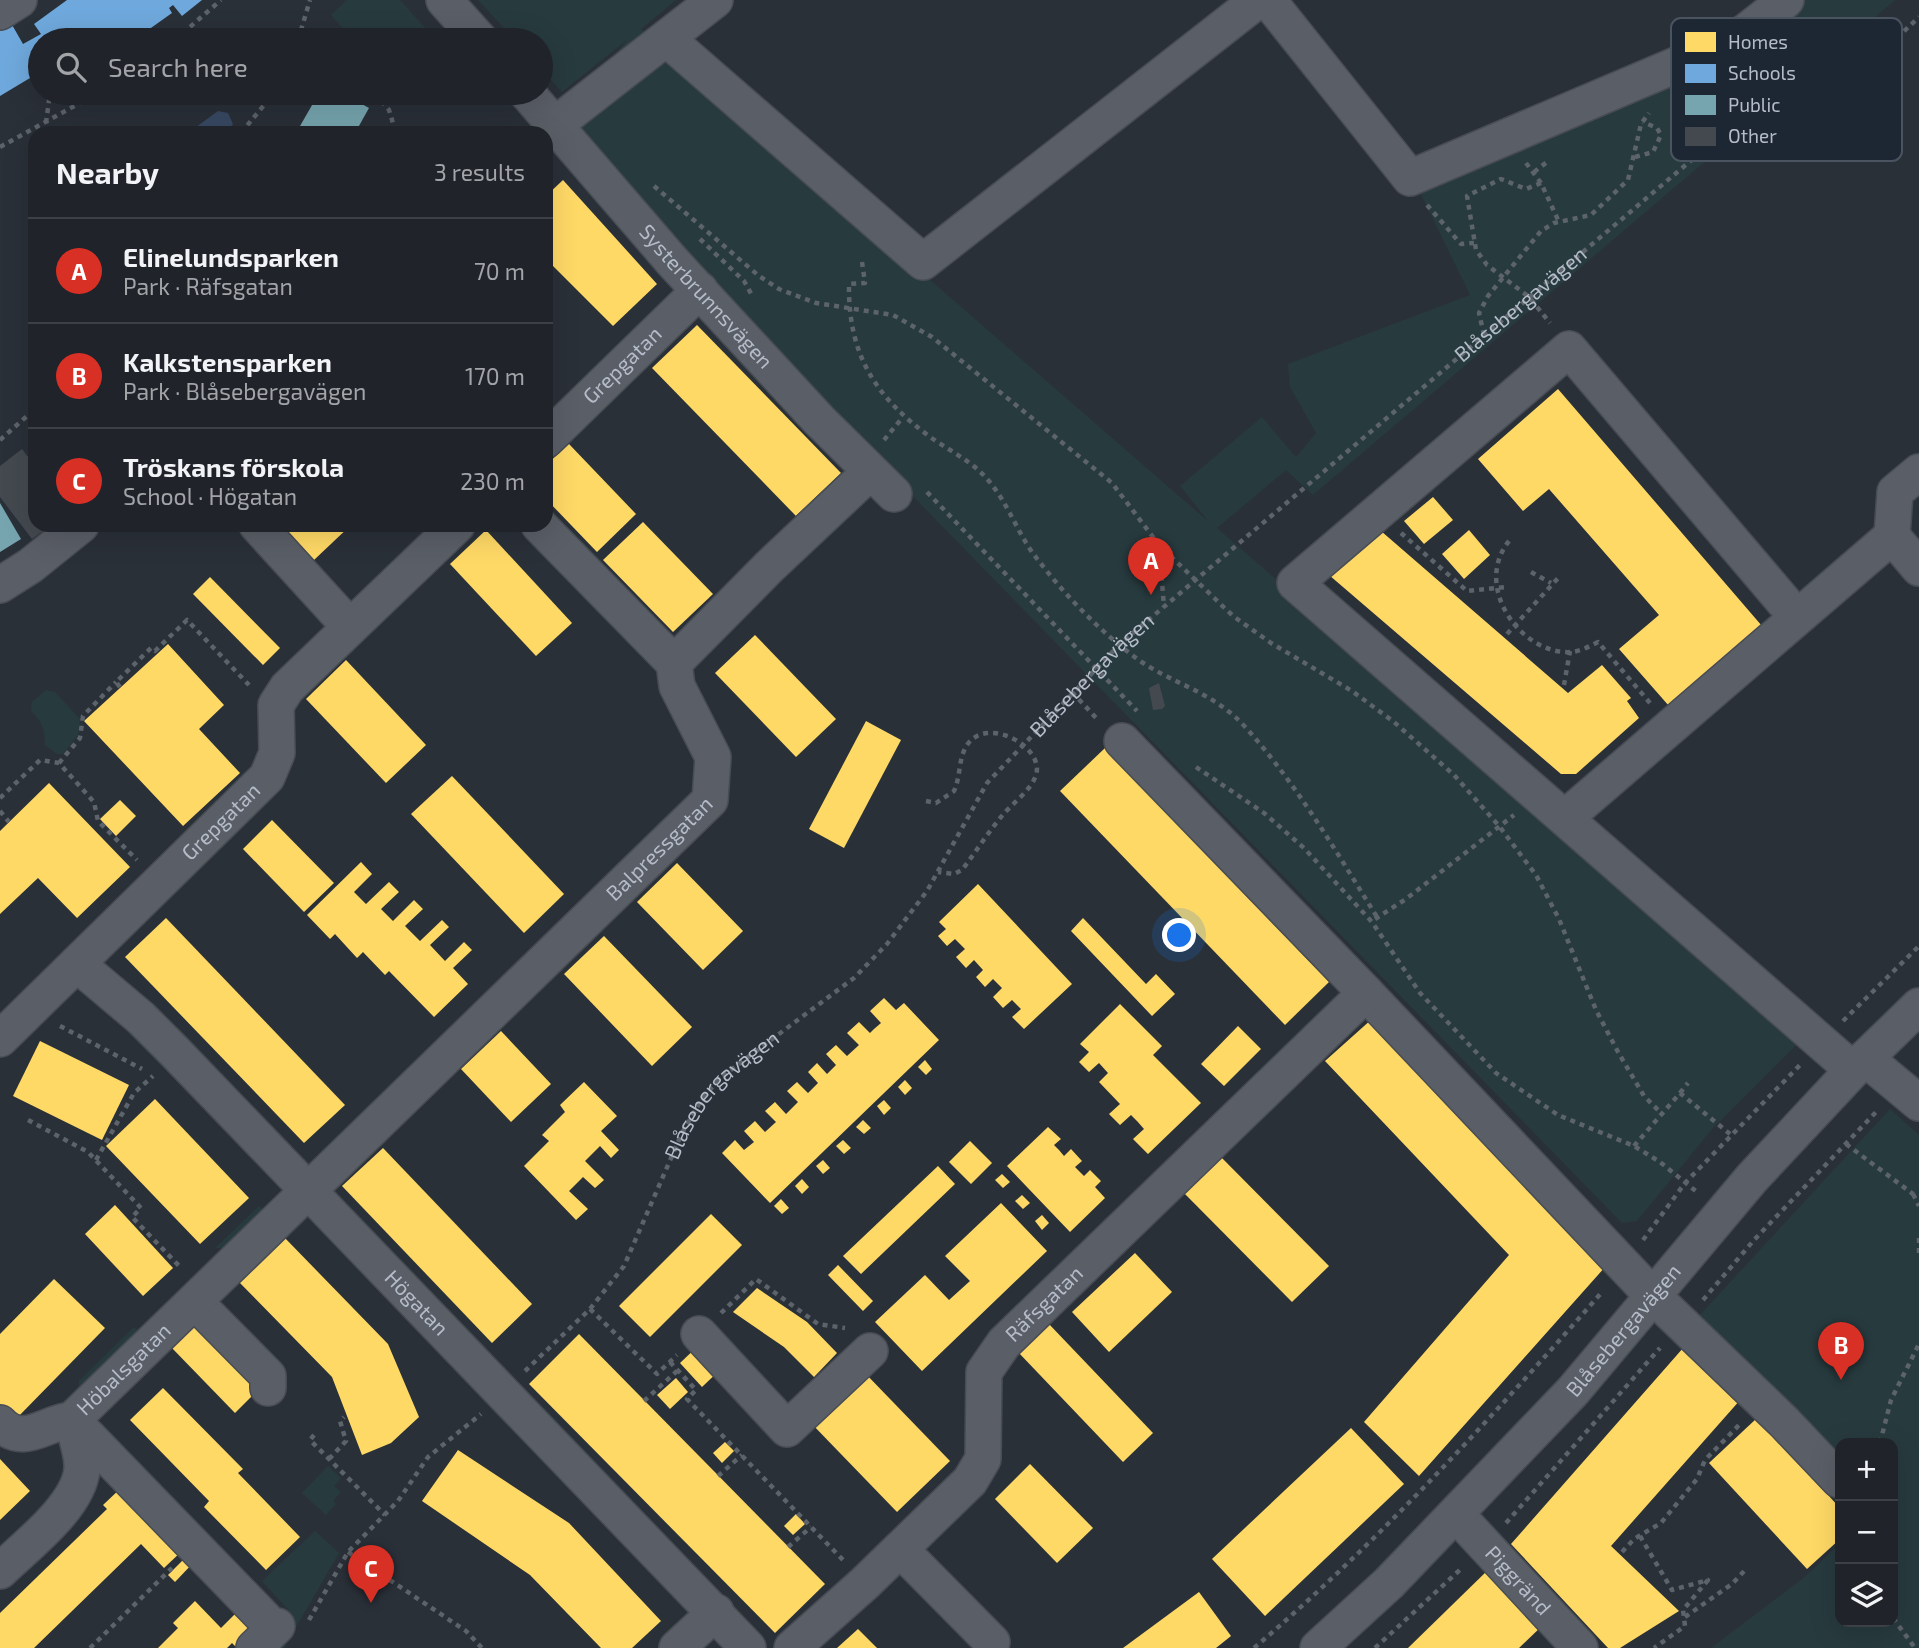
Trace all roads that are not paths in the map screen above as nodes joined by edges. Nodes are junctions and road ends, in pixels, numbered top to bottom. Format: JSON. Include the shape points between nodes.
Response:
{"nodes":[{"id":1,"x":19,"y":0,"type":"edge"},
{"id":2,"x":444,"y":0,"type":"edge"},
{"id":3,"x":715,"y":0,"type":"edge"},
{"id":4,"x":1258,"y":0,"type":"edge"},
{"id":5,"x":1268,"y":0,"type":"edge"},
{"id":6,"x":1786,"y":0,"type":"edge"},
{"id":7,"x":0,"y":12,"type":"edge"},
{"id":8,"x":1763,"y":18,"type":"edge"},
{"id":9,"x":469,"y":28,"type":"edge"},
{"id":10,"x":667,"y":38,"type":"junction"},
{"id":11,"x":1671,"y":67,"type":"edge"},
{"id":12,"x":538,"y":105,"type":"edge"},
{"id":13,"x":556,"y":124,"type":"junction"},
{"id":14,"x":701,"y":290,"type":"junction"},
{"id":15,"x":553,"y":433,"type":"edge"},
{"id":16,"x":1919,"y":472,"type":"edge"},
{"id":17,"x":72,"y":532,"type":"edge"},
{"id":18,"x":263,"y":532,"type":"edge"},
{"id":19,"x":450,"y":532,"type":"edge"},
{"id":20,"x":546,"y":532,"type":"edge"},
{"id":21,"x":1892,"y":536,"type":"junction"},
{"id":22,"x":1919,"y":568,"type":"edge"},
{"id":23,"x":0,"y":585,"type":"edge"},
{"id":24,"x":1796,"y":615,"type":"junction"},
{"id":25,"x":350,"y":626,"type":"junction"},
{"id":26,"x":674,"y":663,"type":"junction"},
{"id":27,"x":1133,"y":729,"type":"road end"},
{"id":28,"x":1553,"y":806,"type":"junction"},
{"id":29,"x":77,"y":964,"type":"junction"},
{"id":30,"x":1366,"y":993,"type":"junction"},
{"id":31,"x":1919,"y":1006,"type":"edge"},
{"id":32,"x":0,"y":1039,"type":"edge"},
{"id":33,"x":1859,"y":1064,"type":"junction"},
{"id":34,"x":1909,"y":1095,"type":"edge"},
{"id":35,"x":307,"y":1192,"type":"junction"},
{"id":36,"x":1652,"y":1295,"type":"junction"},
{"id":37,"x":200,"y":1297,"type":"junction"},
{"id":38,"x":699,"y":1334,"type":"dead end"},
{"id":39,"x":870,"y":1351,"type":"dead end"},
{"id":40,"x":268,"y":1388,"type":"dead end"},
{"id":41,"x":72,"y":1420,"type":"junction"},
{"id":42,"x":0,"y":1423,"type":"edge"},
{"id":43,"x":1835,"y":1476,"type":"edge"},
{"id":44,"x":1456,"y":1514,"type":"junction"},
{"id":45,"x":900,"y":1549,"type":"junction"},
{"id":46,"x":0,"y":1571,"type":"edge"},
{"id":47,"x":716,"y":1612,"type":"junction"},
{"id":48,"x":275,"y":1630,"type":"edge"},
{"id":49,"x":992,"y":1642,"type":"dead end"},
{"id":50,"x":677,"y":1648,"type":"edge"},
{"id":51,"x":748,"y":1648,"type":"edge"},
{"id":52,"x":792,"y":1648,"type":"edge"},
{"id":53,"x":1318,"y":1648,"type":"edge"},
{"id":54,"x":1580,"y":1648,"type":"edge"}],
"edges":[{"from":1,"to":7,"type":"street"},
{"from":2,"to":9,"type":"street"},
{"from":3,"to":10,"type":"street"},
{"from":4,"to":10,"type":"street","via":[[923,262]]},
{"from":5,"to":11,"type":"street","via":[[1410,178]]},
{"from":6,"to":8,"type":"street"},
{"from":10,"to":13,"type":"street"},
{"from":12,"to":13,"type":"street","name":"Systerbrunnsvägen"},
{"from":13,"to":14,"type":"street","name":"Systerbrunnsvägen"},
{"from":14,"to":15,"type":"street","name":"Grepgatan"},
{"from":14,"to":26,"type":"street","name":"Systerbrunnsvägen","via":[[895,476],[761,576]]},
{"from":16,"to":21,"type":"street","via":[[1895,492]]},
{"from":17,"to":23,"type":"street"},
{"from":18,"to":25,"type":"street"},
{"from":19,"to":25,"type":"street","name":"Grepgatan"},
{"from":20,"to":26,"type":"street"},
{"from":21,"to":22,"type":"street"},
{"from":21,"to":24,"type":"street"},
{"from":24,"to":28,"type":"street","via":[[1670,726]]},
{"from":24,"to":28,"type":"street","via":[[1569,349],[1295,583]]},
{"from":25,"to":29,"type":"street","name":"Grepgatan","via":[[287,688],[276,705],[277,753],[267,777]]},
{"from":26,"to":35,"type":"street","name":"Balpressgatan","via":[[677,686],[713,757],[710,800]]},
{"from":27,"to":30,"type":"street"},
{"from":28,"to":33,"type":"street"},
{"from":29,"to":32,"type":"street","name":"Grepgatan"},
{"from":29,"to":35,"type":"street","name":"Högatan","via":[[141,1018]]},
{"from":30,"to":36,"type":"street"},
{"from":30,"to":45,"type":"street","name":"Räfsgatan","via":[[1004,1343],[984,1372],[982,1459],[970,1481]]},
{"from":31,"to":33,"type":"street","name":"Blåsebergavägen"},
{"from":33,"to":34,"type":"street"},
{"from":33,"to":36,"type":"street","name":"Blåsebergavägen"},
{"from":35,"to":37,"type":"street","name":"Höbalsgatan"},
{"from":35,"to":47,"type":"street","name":"Högatan"},
{"from":36,"to":43,"type":"street"},
{"from":36,"to":44,"type":"street","name":"Blåsebergavägen","via":[[1573,1391]]},
{"from":37,"to":40,"type":"street","via":[[268,1376]]},
{"from":37,"to":41,"type":"street","name":"Höbalsgatan"},
{"from":38,"to":39,"type":"street","via":[[787,1429]]},
{"from":41,"to":42,"type":"street","via":[[26,1435],[15,1434]]},
{"from":41,"to":46,"type":"street","name":"Höbalsgatan","via":[[82,1469],[71,1498]]},
{"from":41,"to":48,"type":"street"},
{"from":44,"to":53,"type":"street","name":"Blåsebergavägen"},
{"from":44,"to":54,"type":"street","name":"Piggränd"},
{"from":45,"to":49,"type":"street"},
{"from":45,"to":52,"type":"street","name":"Räfsgatan"},
{"from":47,"to":50,"type":"street"},
{"from":47,"to":51,"type":"street","name":"Högatan"}]}
